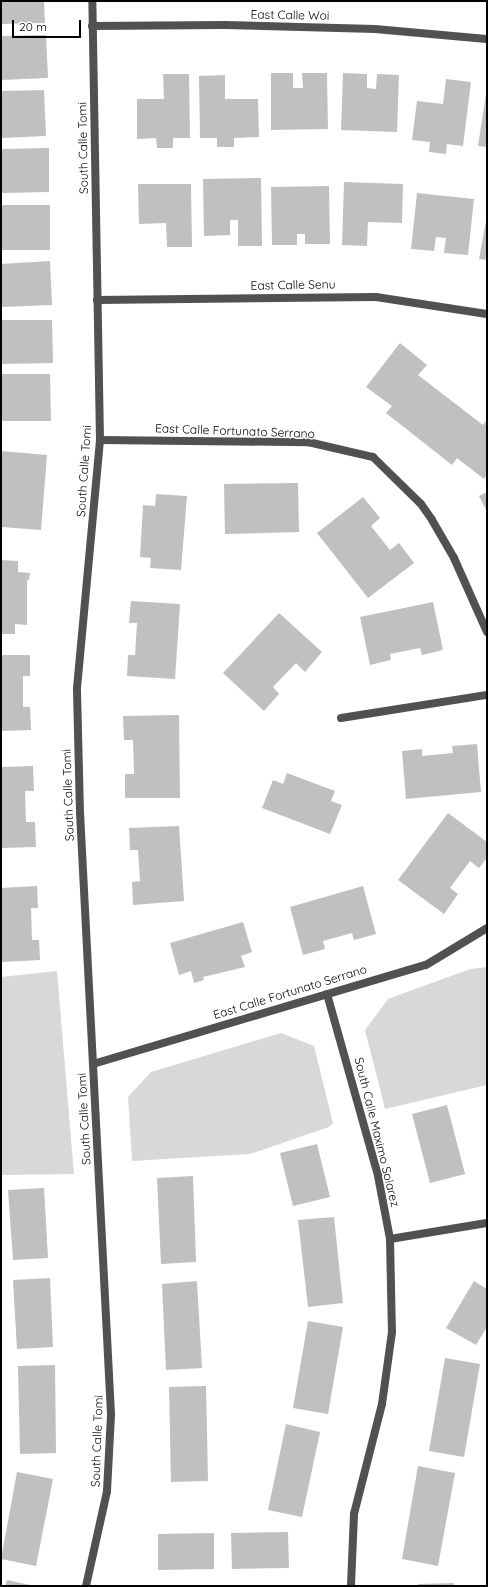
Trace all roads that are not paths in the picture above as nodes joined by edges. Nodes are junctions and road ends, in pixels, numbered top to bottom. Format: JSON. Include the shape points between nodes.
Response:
{"nodes":[{"id":1,"x":92,"y":1,"type":"edge"},
{"id":2,"x":92,"y":26,"type":"junction"},
{"id":3,"x":487,"y":39,"type":"edge"},
{"id":4,"x":97,"y":300,"type":"junction"},
{"id":5,"x":487,"y":314,"type":"edge"},
{"id":6,"x":100,"y":440,"type":"junction"},
{"id":7,"x":487,"y":632,"type":"edge"},
{"id":8,"x":487,"y":695,"type":"edge"},
{"id":9,"x":341,"y":718,"type":"dead end"},
{"id":10,"x":487,"y":928,"type":"edge"},
{"id":11,"x":327,"y":994,"type":"junction"},
{"id":12,"x":94,"y":1064,"type":"junction"},
{"id":13,"x":487,"y":1223,"type":"edge"},
{"id":14,"x":390,"y":1239,"type":"junction"},
{"id":15,"x":86,"y":1586,"type":"edge"},
{"id":16,"x":351,"y":1586,"type":"edge"}],
"edges":[{"from":1,"to":2,"type":"street","name":"South Calle Tomi"},
{"from":2,"to":3,"type":"street","name":"East Calle Woi","via":[[225,25],[375,29]]},
{"from":2,"to":4,"type":"street","name":"South Calle Tomi"},
{"from":4,"to":5,"type":"street","name":"East Calle Senu","via":[[376,297]]},
{"from":4,"to":6,"type":"street","name":"South Calle Tomi"},
{"from":6,"to":7,"type":"street","name":"East Calle Fortunato Serrano","via":[[308,442],[373,457],[421,504],[432,520],[454,558]]},
{"from":6,"to":12,"type":"street","name":"South Calle Tomi","via":[[77,688],[80,813]]},
{"from":8,"to":9,"type":"street"},
{"from":10,"to":11,"type":"street","name":"East Calle Fortunato Serrano","via":[[426,965]]},
{"from":11,"to":12,"type":"street","name":"East Calle Fortunato Serrano"},
{"from":11,"to":14,"type":"street","name":"South Calle Maximo Solarez","via":[[378,1176]]},
{"from":12,"to":15,"type":"street","name":"South Calle Tomi","via":[[112,1414],[107,1491]]},
{"from":13,"to":14,"type":"street"},
{"from":14,"to":16,"type":"street","name":"South Calle Maximo Solarez","via":[[392,1332],[382,1404],[354,1514]]}]}
